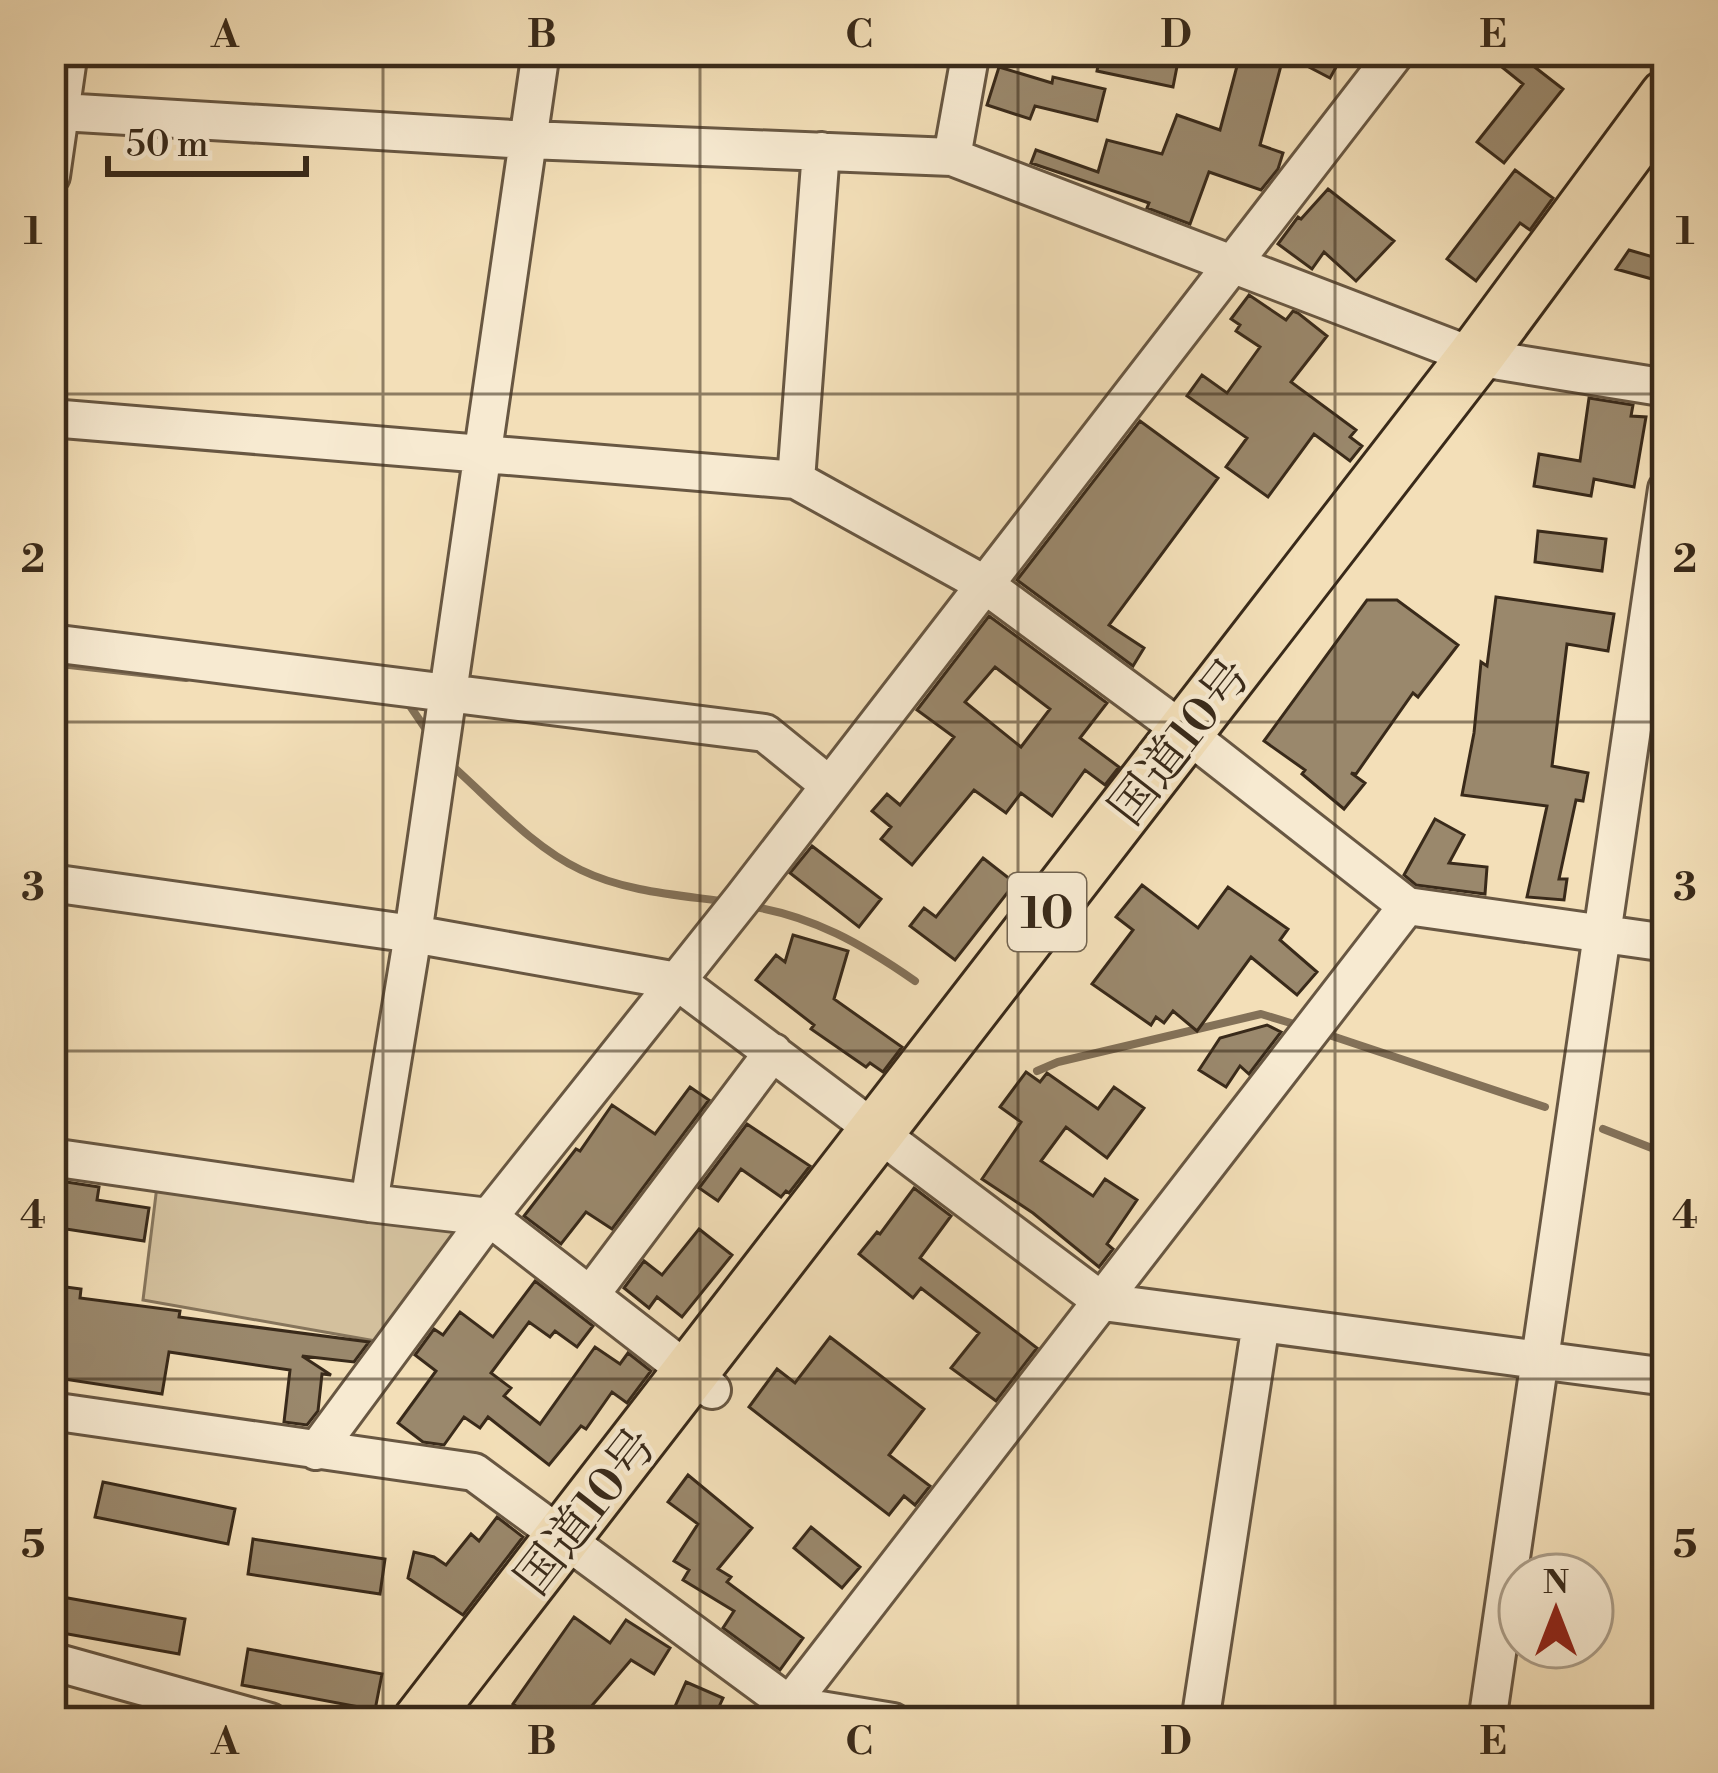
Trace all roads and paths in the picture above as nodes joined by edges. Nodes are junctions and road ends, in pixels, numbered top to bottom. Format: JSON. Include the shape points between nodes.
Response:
{"nodes":[{"id":1,"x":70,"y":51,"type":"edge"},
{"id":2,"x":542,"y":51,"type":"edge"},
{"id":3,"x":971,"y":51,"type":"edge"},
{"id":4,"x":1397,"y":51,"type":"edge"},
{"id":5,"x":1667,"y":97,"type":"edge"},
{"id":6,"x":61,"y":112,"type":"junction"},
{"id":7,"x":529,"y":140,"type":"junction"},
{"id":8,"x":1667,"y":147,"type":"edge"},
{"id":9,"x":821,"y":151,"type":"junction"},
{"id":10,"x":952,"y":158,"type":"junction"},
{"id":11,"x":51,"y":176,"type":"edge"},
{"id":12,"x":1234,"y":266,"type":"junction"},
{"id":13,"x":1488,"y":360,"type":"junction"},
{"id":14,"x":1667,"y":388,"type":"edge"},
{"id":15,"x":51,"y":418,"type":"edge"},
{"id":16,"x":480,"y":452,"type":"junction"},
{"id":17,"x":796,"y":480,"type":"junction"},
{"id":18,"x":1667,"y":489,"type":"edge"},
{"id":19,"x":984,"y":584,"type":"junction"},
{"id":20,"x":51,"y":644,"type":"edge"},
{"id":21,"x":445,"y":701,"type":"junction"},
{"id":22,"x":1197,"y":742,"type":"junction"},
{"id":23,"x":829,"y":784,"type":"junction"},
{"id":24,"x":51,"y":883,"type":"edge"},
{"id":25,"x":1407,"y":906,"type":"junction"},
{"id":26,"x":1600,"y":933,"type":"junction"},
{"id":27,"x":413,"y":934,"type":"junction"},
{"id":28,"x":1667,"y":943,"type":"edge"},
{"id":29,"x":676,"y":981,"type":"junction"},
{"id":30,"x":772,"y":1052,"type":"junction"},
{"id":31,"x":887,"y":1141,"type":"junction"},
{"id":32,"x":51,"y":1157,"type":"edge"},
{"id":33,"x":369,"y":1204,"type":"junction"},
{"id":34,"x":488,"y":1216,"type":"junction"},
{"id":35,"x":591,"y":1294,"type":"junction"},
{"id":36,"x":1103,"y":1302,"type":"junction"},
{"id":37,"x":1262,"y":1323,"type":"junction"},
{"id":38,"x":1540,"y":1361,"type":"junction"},
{"id":39,"x":1667,"y":1377,"type":"edge"},
{"id":40,"x":701,"y":1383,"type":"junction"},
{"id":41,"x":51,"y":1411,"type":"edge"},
{"id":42,"x":316,"y":1451,"type":"junction"},
{"id":43,"x":575,"y":1547,"type":"junction"},
{"id":44,"x":51,"y":1661,"type":"edge"},
{"id":45,"x":783,"y":1713,"type":"edge"},
{"id":46,"x":270,"y":1722,"type":"edge"},
{"id":47,"x":420,"y":1722,"type":"edge"},
{"id":48,"x":460,"y":1722,"type":"edge"},
{"id":49,"x":893,"y":1722,"type":"edge"},
{"id":50,"x":1200,"y":1722,"type":"edge"},
{"id":51,"x":1487,"y":1722,"type":"edge"}],
"edges":[{"from":1,"to":6,"type":"street"},
{"from":2,"to":7,"type":"street"},
{"from":3,"to":10,"type":"street"},
{"from":4,"to":12,"type":"street"},
{"from":5,"to":13,"type":"highway","name":"国道10号","number":"10"},
{"from":6,"to":7,"type":"street"},
{"from":6,"to":11,"type":"street"},
{"from":7,"to":9,"type":"street"},
{"from":7,"to":16,"type":"street"},
{"from":8,"to":13,"type":"highway","name":"国道10号","number":"10"},
{"from":9,"to":10,"type":"street"},
{"from":9,"to":17,"type":"street"},
{"from":10,"to":12,"type":"street"},
{"from":12,"to":13,"type":"street"},
{"from":12,"to":19,"type":"street"},
{"from":13,"to":14,"type":"street"},
{"from":13,"to":22,"type":"highway","name":"国道10号","number":"10"},
{"from":15,"to":16,"type":"street"},
{"from":16,"to":17,"type":"street"},
{"from":16,"to":21,"type":"street"},
{"from":17,"to":19,"type":"street"},
{"from":18,"to":26,"type":"street"},
{"from":19,"to":22,"type":"street"},
{"from":19,"to":23,"type":"street"},
{"from":20,"to":21,"type":"street"},
{"from":21,"to":23,"type":"street","via":[[766,733]]},
{"from":21,"to":27,"type":"street"},
{"from":22,"to":25,"type":"street"},
{"from":22,"to":31,"type":"highway","name":"国道10号","number":"10"},
{"from":23,"to":29,"type":"street"},
{"from":24,"to":27,"type":"street"},
{"from":25,"to":26,"type":"street"},
{"from":25,"to":36,"type":"street"},
{"from":26,"to":28,"type":"street"},
{"from":26,"to":38,"type":"street"},
{"from":27,"to":29,"type":"street"},
{"from":27,"to":33,"type":"street"},
{"from":29,"to":30,"type":"street"},
{"from":29,"to":34,"type":"street"},
{"from":30,"to":31,"type":"street"},
{"from":30,"to":35,"type":"street"},
{"from":31,"to":36,"type":"street"},
{"from":31,"to":40,"type":"highway","name":"国道10号","number":"10"},
{"from":32,"to":33,"type":"street"},
{"from":33,"to":34,"type":"street"},
{"from":34,"to":35,"type":"street"},
{"from":34,"to":42,"type":"street"},
{"from":35,"to":40,"type":"street"},
{"from":36,"to":37,"type":"street"},
{"from":36,"to":45,"type":"street"},
{"from":37,"to":38,"type":"street"},
{"from":37,"to":50,"type":"street"},
{"from":38,"to":39,"type":"street"},
{"from":38,"to":51,"type":"street"},
{"from":40,"to":43,"type":"highway","name":"国道10号","number":"10"},
{"from":41,"to":42,"type":"street"},
{"from":42,"to":43,"type":"street","via":[[474,1472]]},
{"from":43,"to":45,"type":"street"},
{"from":43,"to":47,"type":"highway","name":"国道10号","number":"10"},
{"from":43,"to":48,"type":"highway","name":"国道10号","number":"10"},
{"from":44,"to":46,"type":"street"},
{"from":45,"to":49,"type":"street"}]}
